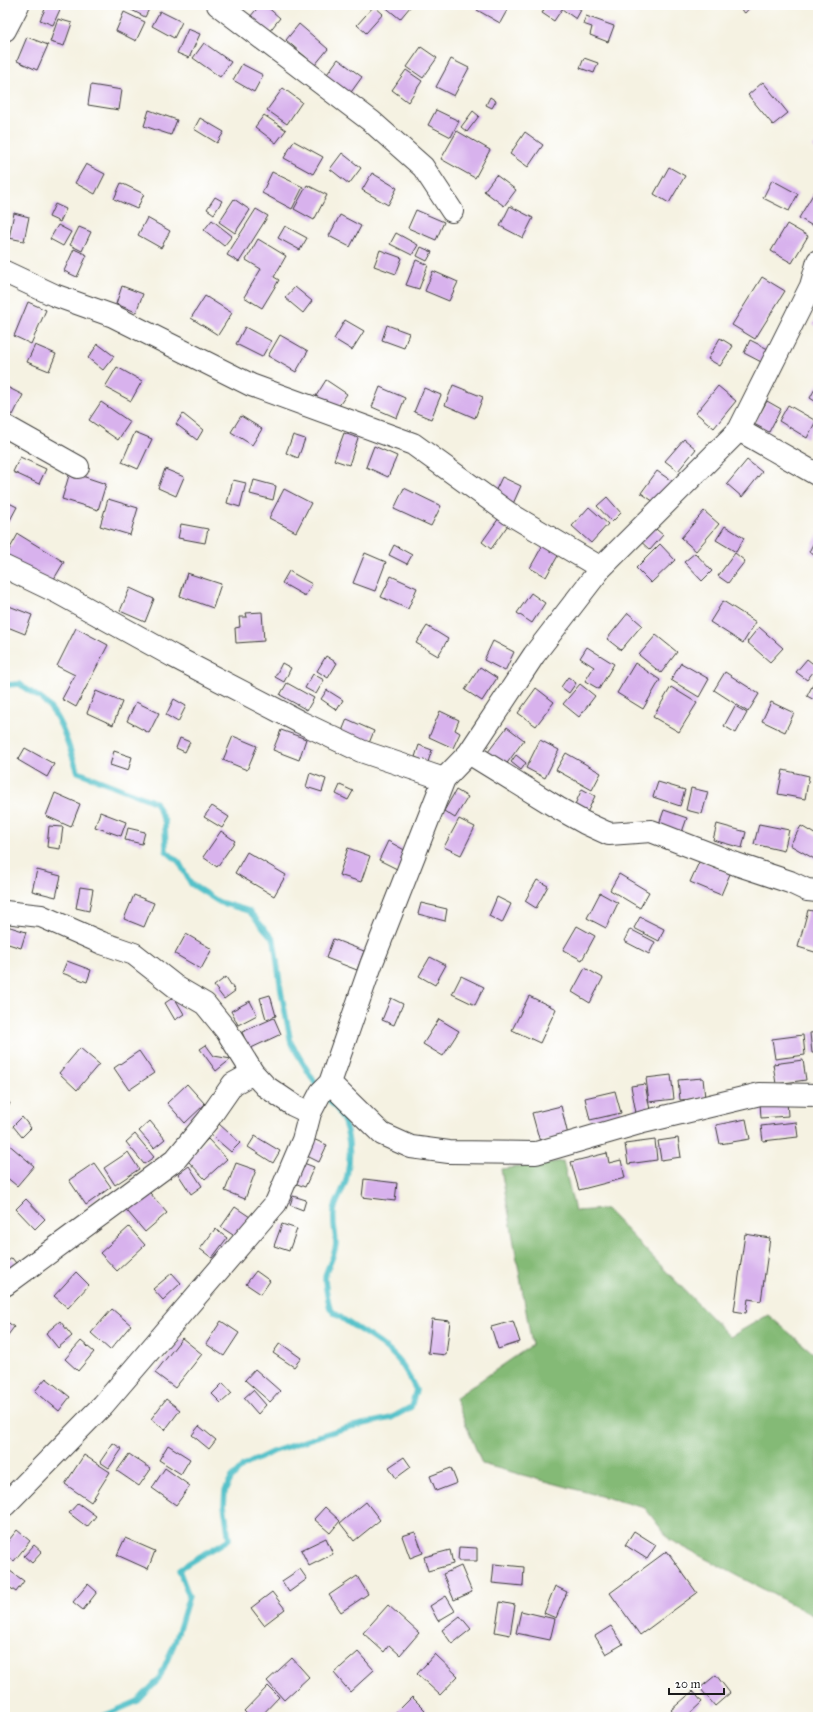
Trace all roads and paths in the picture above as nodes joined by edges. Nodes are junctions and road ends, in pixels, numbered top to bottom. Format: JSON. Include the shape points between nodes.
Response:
{"nodes":[{"id":1,"x":18,"y":5,"type":"edge"},
{"id":2,"x":218,"y":5,"type":"edge"},
{"id":3,"x":5,"y":30,"type":"edge"},
{"id":4,"x":452,"y":211,"type":"dead end"},
{"id":5,"x":818,"y":261,"type":"edge"},
{"id":6,"x":5,"y":272,"type":"edge"},
{"id":7,"x":5,"y":426,"type":"edge"},
{"id":8,"x":739,"y":430,"type":"junction"},
{"id":9,"x":78,"y":467,"type":"dead end"},
{"id":10,"x":818,"y":475,"type":"edge"},
{"id":11,"x":5,"y":567,"type":"edge"},
{"id":12,"x":601,"y":568,"type":"junction"},
{"id":13,"x":469,"y":753,"type":"junction"},
{"id":14,"x":444,"y":779,"type":"junction"},
{"id":15,"x":818,"y":891,"type":"edge"},
{"id":16,"x":5,"y":912,"type":"edge"},
{"id":17,"x":253,"y":1073,"type":"junction"},
{"id":18,"x":330,"y":1083,"type":"junction"},
{"id":19,"x":818,"y":1095,"type":"edge"},
{"id":20,"x":310,"y":1113,"type":"junction"},
{"id":21,"x":5,"y":1285,"type":"edge"},
{"id":22,"x":5,"y":1505,"type":"edge"}],
"edges":[{"from":1,"to":3,"type":"street"},
{"from":2,"to":4,"type":"street","via":[[371,121],[423,167]]},
{"from":5,"to":8,"type":"street","via":[[811,286]]},
{"from":6,"to":12,"type":"street","via":[[54,295],[113,316],[251,385],[413,444],[510,514]]},
{"from":7,"to":9,"type":"street"},
{"from":8,"to":10,"type":"street"},
{"from":8,"to":12,"type":"street"},
{"from":11,"to":14,"type":"street","via":[[300,722],[361,751]]},
{"from":12,"to":13,"type":"street","via":[[534,656]]},
{"from":13,"to":14,"type":"street"},
{"from":13,"to":15,"type":"street","via":[[558,808],[609,834],[651,831],[807,890]]},
{"from":14,"to":18,"type":"street","via":[[371,966]]},
{"from":16,"to":17,"type":"street","via":[[41,916],[134,954],[176,987],[205,1004],[226,1030]]},
{"from":17,"to":20,"type":"street","via":[[265,1086],[293,1106]]},
{"from":17,"to":21,"type":"street","via":[[233,1084],[175,1160]]},
{"from":18,"to":19,"type":"street","via":[[382,1134],[411,1147],[449,1152],[536,1153],[643,1122],[760,1094]]},
{"from":18,"to":20,"type":"street","via":[[321,1092]]},
{"from":20,"to":22,"type":"street","via":[[303,1140],[276,1203],[104,1406]]}]}
